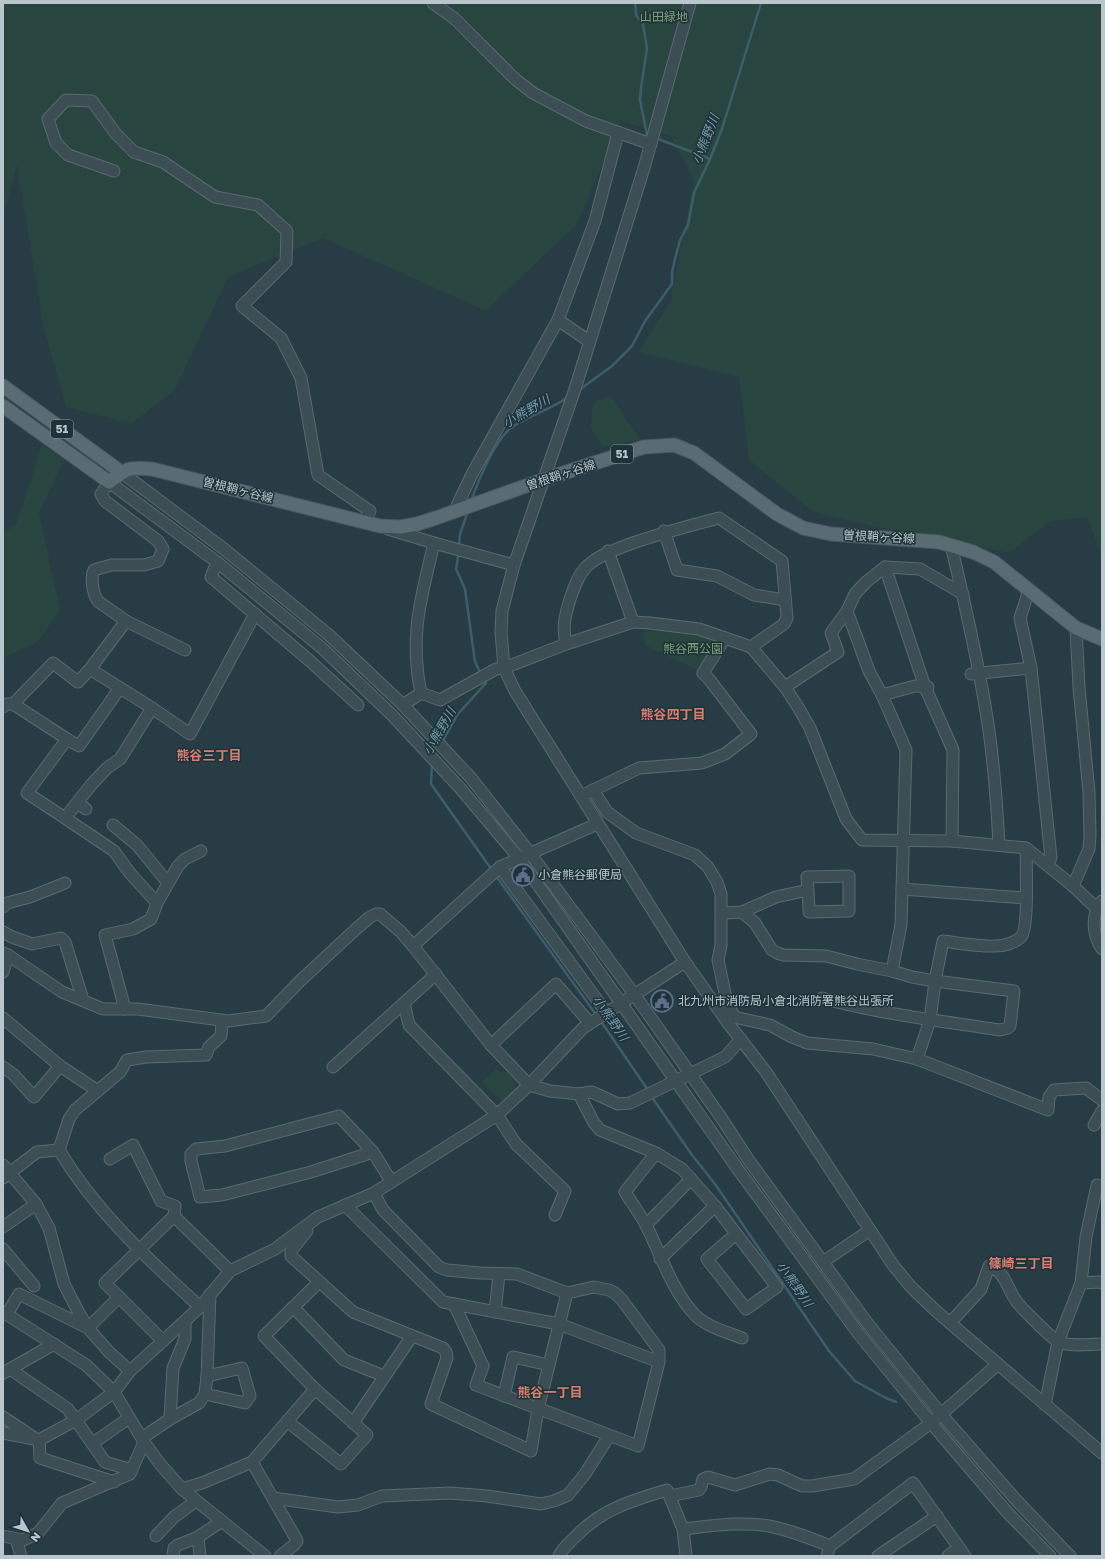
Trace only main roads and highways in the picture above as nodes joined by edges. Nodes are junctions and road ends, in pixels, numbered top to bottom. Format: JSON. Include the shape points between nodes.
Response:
{"nodes":[{"id":1,"x":3,"y":386,"type":"edge"},
{"id":2,"x":3,"y":406,"type":"edge"},
{"id":3,"x":121,"y":472,"type":"junction"},
{"id":4,"x":1102,"y":639,"type":"edge"}],
"edges":[{"from":1,"to":3,"type":"main road","number":"51"},
{"from":2,"to":3,"type":"main road","name":"曽根鞘ヶ谷線","number":"51","via":[[109,482]]},
{"from":3,"to":4,"type":"main road","name":"曽根鞘ヶ谷線","number":"51","via":[[134,467],[152,469],[380,526],[400,527],[418,524],[644,447],[674,445],[694,453],[776,514],[803,528],[831,534],[921,540],[973,552],[994,562],[1076,628]]}]}
